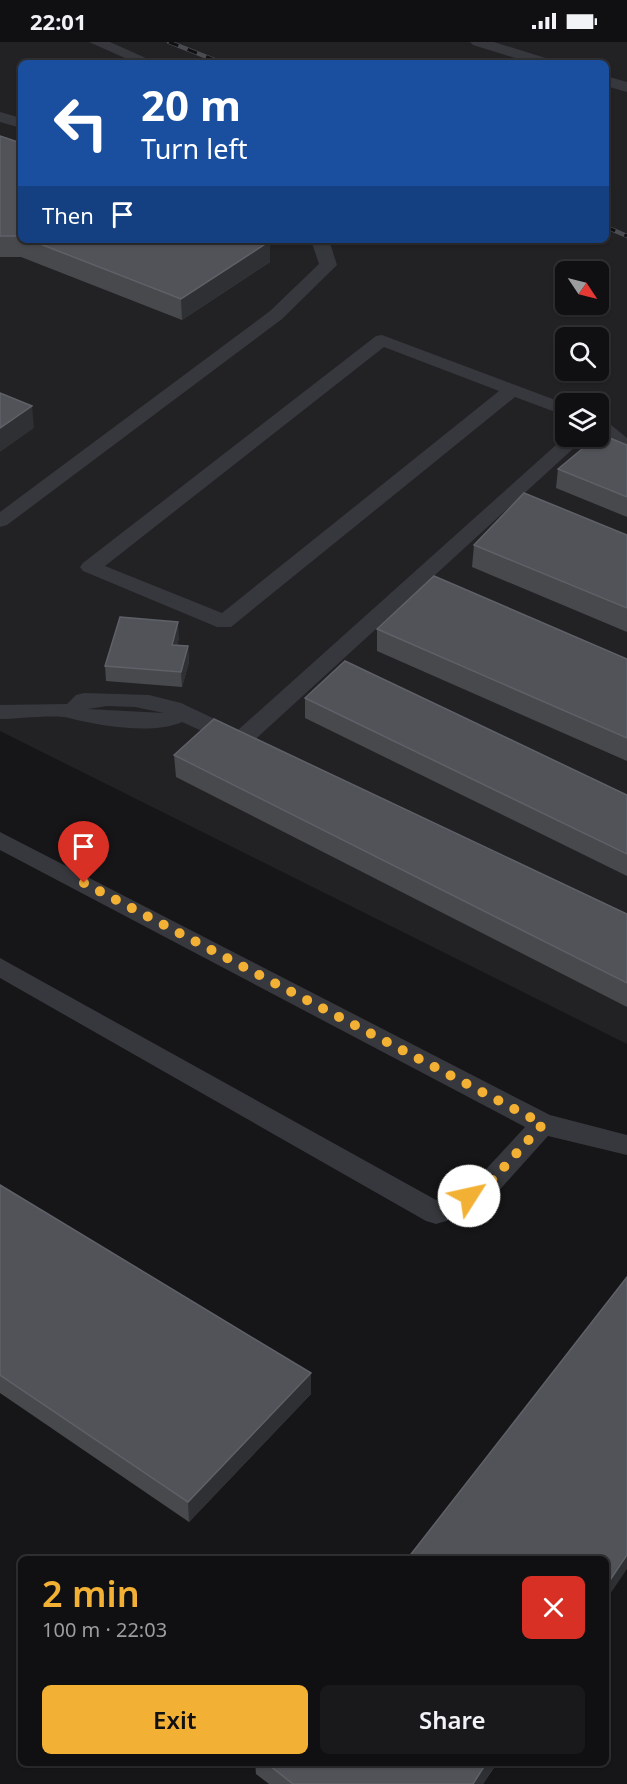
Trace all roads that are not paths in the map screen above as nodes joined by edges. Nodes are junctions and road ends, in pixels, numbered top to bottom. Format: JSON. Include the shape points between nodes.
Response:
{"nodes":[{"id":1,"x":98,"y":42,"type":"edge"},
{"id":2,"x":478,"y":42,"type":"edge"},
{"id":3,"x":142,"y":60,"type":"edge"},
{"id":4,"x":537,"y":60,"type":"edge"},
{"id":5,"x":609,"y":82,"type":"edge"},
{"id":6,"x":627,"y":87,"type":"edge"},
{"id":7,"x":0,"y":117,"type":"edge"},
{"id":8,"x":18,"y":122,"type":"edge"},
{"id":9,"x":321,"y":243,"type":"edge"},
{"id":10,"x":512,"y":390,"type":"junction"},
{"id":11,"x":555,"y":406,"type":"edge"},
{"id":12,"x":609,"y":433,"type":"edge"},
{"id":13,"x":566,"y":447,"type":"edge"},
{"id":14,"x":627,"y":447,"type":"edge"},
{"id":15,"x":0,"y":521,"type":"edge"},
{"id":16,"x":0,"y":712,"type":"edge"},
{"id":17,"x":241,"y":740,"type":"junction"},
{"id":18,"x":262,"y":750,"type":"edge"},
{"id":19,"x":0,"y":840,"type":"edge"},
{"id":20,"x":0,"y":967,"type":"edge"},
{"id":21,"x":543,"y":1124,"type":"junction"},
{"id":22,"x":627,"y":1145,"type":"edge"}],
"edges":[{"from":1,"to":3,"type":"lane"},
{"from":2,"to":4,"type":"lane"},
{"from":5,"to":6,"type":"lane"},
{"from":7,"to":8,"type":"lane"},
{"from":9,"to":15,"type":"lane","via":[[328,266],[276,315]]},
{"from":10,"to":10,"type":"lane","via":[[382,340],[90,567],[224,622]]},
{"from":10,"to":11,"type":"lane"},
{"from":12,"to":14,"type":"lane"},
{"from":13,"to":17,"type":"lane"},
{"from":16,"to":17,"type":"lane","via":[[73,711],[82,716],[163,722],[182,713]]},
{"from":17,"to":18,"type":"lane"},
{"from":19,"to":21,"type":"lane"},
{"from":20,"to":21,"type":"lane","via":[[436,1213],[486,1187]]},
{"from":21,"to":22,"type":"lane"}]}
